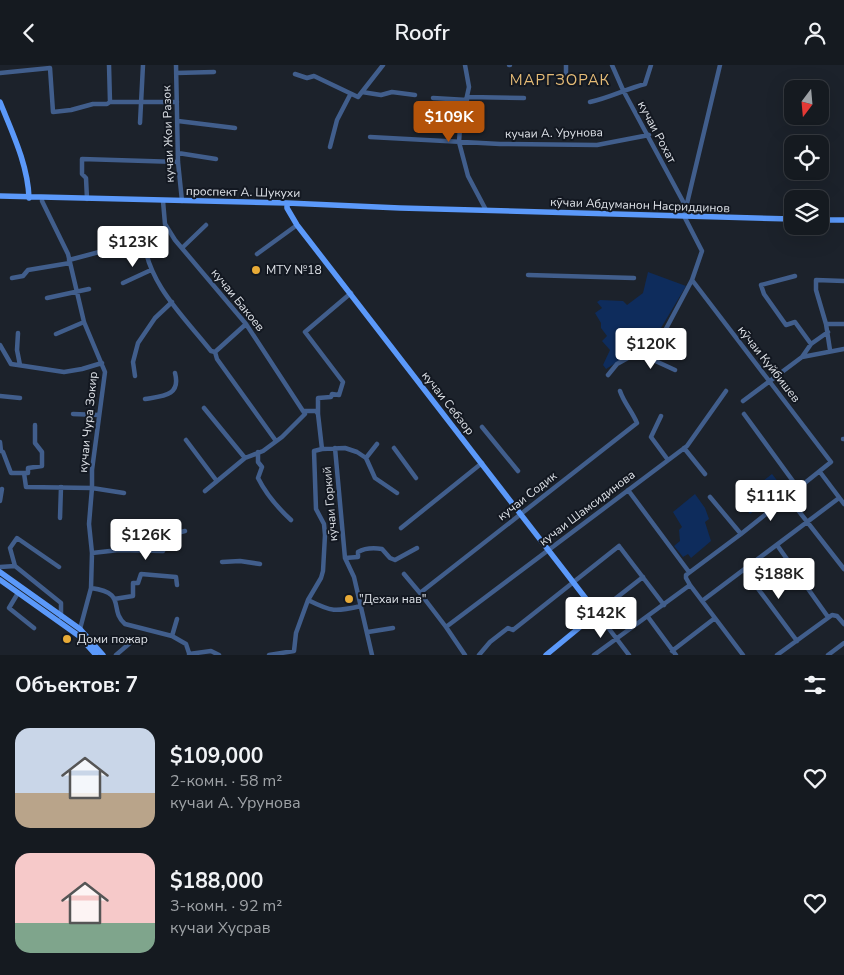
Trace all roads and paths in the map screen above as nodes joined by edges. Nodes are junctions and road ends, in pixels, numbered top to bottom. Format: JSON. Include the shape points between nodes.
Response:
{"nodes":[{"id":1,"x":8,"y":65,"type":"edge"},
{"id":2,"x":110,"y":65,"type":"edge"},
{"id":3,"x":143,"y":65,"type":"edge"},
{"id":4,"x":176,"y":65,"type":"edge"},
{"id":5,"x":383,"y":65,"type":"edge"},
{"id":6,"x":465,"y":65,"type":"edge"},
{"id":7,"x":566,"y":65,"type":"edge"},
{"id":8,"x":612,"y":65,"type":"edge"},
{"id":9,"x":651,"y":65,"type":"edge"},
{"id":10,"x":720,"y":65,"type":"edge"},
{"id":11,"x":3,"y":72,"type":"edge"},
{"id":12,"x":214,"y":72,"type":"dead end"},
{"id":13,"x":176,"y":73,"type":"junction"},
{"id":14,"x":295,"y":74,"type":"dead end"},
{"id":15,"x":566,"y":77,"type":"dead end"},
{"id":16,"x":623,"y":90,"type":"junction"},
{"id":17,"x":362,"y":92,"type":"junction"},
{"id":18,"x":350,"y":95,"type":"junction"},
{"id":19,"x":416,"y":95,"type":"dead end"},
{"id":20,"x":433,"y":97,"type":"dead end"},
{"id":21,"x":524,"y":98,"type":"dead end"},
{"id":22,"x":468,"y":99,"type":"junction"},
{"id":23,"x":110,"y":101,"type":"junction"},
{"id":24,"x":142,"y":101,"type":"junction"},
{"id":25,"x":0,"y":102,"type":"edge"},
{"id":26,"x":177,"y":102,"type":"junction"},
{"id":27,"x":590,"y":102,"type":"dead end"},
{"id":28,"x":178,"y":121,"type":"junction"},
{"id":29,"x":140,"y":123,"type":"dead end"},
{"id":30,"x":235,"y":128,"type":"dead end"},
{"id":31,"x":649,"y":135,"type":"junction"},
{"id":32,"x":370,"y":137,"type":"dead end"},
{"id":33,"x":458,"y":142,"type":"junction"},
{"id":34,"x":330,"y":147,"type":"dead end"},
{"id":35,"x":178,"y":153,"type":"junction"},
{"id":36,"x":216,"y":159,"type":"dead end"},
{"id":37,"x":178,"y":162,"type":"junction"},
{"id":38,"x":0,"y":196,"type":"edge"},
{"id":39,"x":29,"y":197,"type":"junction"},
{"id":40,"x":42,"y":198,"type":"junction"},
{"id":41,"x":87,"y":199,"type":"junction"},
{"id":42,"x":163,"y":201,"type":"junction"},
{"id":43,"x":182,"y":201,"type":"junction"},
{"id":44,"x":287,"y":203,"type":"junction"},
{"id":45,"x":686,"y":207,"type":"junction"},
{"id":46,"x":486,"y":210,"type":"junction"},
{"id":47,"x":684,"y":216,"type":"junction"},
{"id":48,"x":784,"y":219,"type":"edge"},
{"id":49,"x":829,"y":220,"type":"edge"},
{"id":50,"x":844,"y":221,"type":"edge"},
{"id":51,"x":206,"y":225,"type":"dead end"},
{"id":52,"x":297,"y":225,"type":"junction"},
{"id":53,"x":144,"y":239,"type":"dead end"},
{"id":54,"x":182,"y":248,"type":"junction"},
{"id":55,"x":103,"y":251,"type":"dead end"},
{"id":56,"x":257,"y":254,"type":"dead end"},
{"id":57,"x":69,"y":261,"type":"junction"},
{"id":58,"x":151,"y":270,"type":"junction"},
{"id":59,"x":528,"y":275,"type":"dead end"},
{"id":60,"x":795,"y":276,"type":"dead end"},
{"id":61,"x":12,"y":278,"type":"dead end"},
{"id":62,"x":634,"y":278,"type":"dead end"},
{"id":63,"x":692,"y":280,"type":"junction"},
{"id":64,"x":844,"y":281,"type":"edge"},
{"id":65,"x":123,"y":283,"type":"dead end"},
{"id":66,"x":89,"y":289,"type":"dead end"},
{"id":67,"x":77,"y":293,"type":"junction"},
{"id":68,"x":351,"y":293,"type":"junction"},
{"id":69,"x":47,"y":298,"type":"dead end"},
{"id":70,"x":172,"y":302,"type":"junction"},
{"id":71,"x":84,"y":322,"type":"junction"},
{"id":72,"x":246,"y":324,"type":"junction"},
{"id":73,"x":826,"y":324,"type":"junction"},
{"id":74,"x":844,"y":324,"type":"edge"},
{"id":75,"x":828,"y":332,"type":"junction"},
{"id":76,"x":18,"y":333,"type":"dead end"},
{"id":77,"x":56,"y":334,"type":"dead end"},
{"id":78,"x":660,"y":340,"type":"junction"},
{"id":79,"x":812,"y":344,"type":"junction"},
{"id":80,"x":0,"y":345,"type":"edge"},
{"id":81,"x":676,"y":346,"type":"dead end"},
{"id":82,"x":844,"y":349,"type":"edge"},
{"id":83,"x":830,"y":350,"type":"junction"},
{"id":84,"x":215,"y":352,"type":"junction"},
{"id":85,"x":636,"y":352,"type":"junction"},
{"id":86,"x":802,"y":357,"type":"junction"},
{"id":87,"x":102,"y":363,"type":"junction"},
{"id":88,"x":20,"y":365,"type":"junction"},
{"id":89,"x":675,"y":370,"type":"dead end"},
{"id":90,"x":175,"y":373,"type":"dead end"},
{"id":91,"x":608,"y":375,"type":"dead end"},
{"id":92,"x":134,"y":376,"type":"dead end"},
{"id":93,"x":770,"y":380,"type":"junction"},
{"id":94,"x":620,"y":391,"type":"dead end"},
{"id":95,"x":726,"y":391,"type":"dead end"},
{"id":96,"x":0,"y":396,"type":"edge"},
{"id":97,"x":20,"y":398,"type":"dead end"},
{"id":98,"x":145,"y":399,"type":"dead end"},
{"id":99,"x":743,"y":401,"type":"dead end"},
{"id":100,"x":204,"y":408,"type":"dead end"},
{"id":101,"x":303,"y":411,"type":"junction"},
{"id":102,"x":73,"y":414,"type":"dead end"},
{"id":103,"x":318,"y":414,"type":"junction"},
{"id":104,"x":744,"y":414,"type":"dead end"},
{"id":105,"x":99,"y":415,"type":"junction"},
{"id":106,"x":661,"y":416,"type":"dead end"},
{"id":107,"x":35,"y":425,"type":"dead end"},
{"id":108,"x":482,"y":427,"type":"dead end"},
{"id":109,"x":186,"y":440,"type":"dead end"},
{"id":110,"x":276,"y":441,"type":"junction"},
{"id":111,"x":0,"y":444,"type":"edge"},
{"id":112,"x":377,"y":444,"type":"dead end"},
{"id":113,"x":335,"y":448,"type":"junction"},
{"id":114,"x":394,"y":448,"type":"dead end"},
{"id":115,"x":684,"y":448,"type":"junction"},
{"id":116,"x":322,"y":449,"type":"junction"},
{"id":117,"x":258,"y":452,"type":"junction"},
{"id":118,"x":245,"y":458,"type":"junction"},
{"id":119,"x":366,"y":459,"type":"junction"},
{"id":120,"x":668,"y":460,"type":"junction"},
{"id":121,"x":482,"y":463,"type":"junction"},
{"id":122,"x":518,"y":471,"type":"dead end"},
{"id":123,"x":820,"y":472,"type":"junction"},
{"id":124,"x":26,"y":473,"type":"junction"},
{"id":125,"x":705,"y":474,"type":"dead end"},
{"id":126,"x":416,"y":478,"type":"dead end"},
{"id":127,"x":216,"y":480,"type":"junction"},
{"id":128,"x":62,"y":487,"type":"junction"},
{"id":129,"x":92,"y":488,"type":"junction"},
{"id":130,"x":798,"y":488,"type":"junction"},
{"id":131,"x":2,"y":489,"type":"dead end"},
{"id":132,"x":628,"y":490,"type":"junction"},
{"id":133,"x":205,"y":491,"type":"dead end"},
{"id":134,"x":124,"y":493,"type":"dead end"},
{"id":135,"x":397,"y":493,"type":"dead end"},
{"id":136,"x":787,"y":495,"type":"junction"},
{"id":137,"x":710,"y":497,"type":"dead end"},
{"id":138,"x":840,"y":498,"type":"junction"},
{"id":139,"x":0,"y":501,"type":"edge"},
{"id":140,"x":844,"y":504,"type":"edge"},
{"id":141,"x":521,"y":513,"type":"junction"},
{"id":142,"x":60,"y":518,"type":"dead end"},
{"id":143,"x":291,"y":520,"type":"dead end"},
{"id":144,"x":808,"y":521,"type":"junction"},
{"id":145,"x":402,"y":528,"type":"dead end"},
{"id":146,"x":185,"y":531,"type":"dead end"},
{"id":147,"x":741,"y":535,"type":"junction"},
{"id":148,"x":777,"y":545,"type":"junction"},
{"id":149,"x":417,"y":548,"type":"dead end"},
{"id":150,"x":549,"y":550,"type":"junction"},
{"id":151,"x":92,"y":553,"type":"junction"},
{"id":152,"x":345,"y":558,"type":"junction"},
{"id":153,"x":222,"y":561,"type":"dead end"},
{"id":154,"x":260,"y":564,"type":"dead end"},
{"id":155,"x":0,"y":567,"type":"edge"},
{"id":156,"x":15,"y":567,"type":"junction"},
{"id":157,"x":60,"y":567,"type":"dead end"},
{"id":158,"x":844,"y":569,"type":"edge"},
{"id":159,"x":744,"y":570,"type":"junction"},
{"id":160,"x":0,"y":572,"type":"edge"},
{"id":161,"x":689,"y":572,"type":"junction"},
{"id":162,"x":404,"y":574,"type":"dead end"},
{"id":163,"x":643,"y":577,"type":"junction"},
{"id":164,"x":0,"y":580,"type":"edge"},
{"id":165,"x":574,"y":582,"type":"junction"},
{"id":166,"x":177,"y":585,"type":"dead end"},
{"id":167,"x":690,"y":585,"type":"junction"},
{"id":168,"x":91,"y":588,"type":"junction"},
{"id":169,"x":18,"y":593,"type":"junction"},
{"id":170,"x":420,"y":593,"type":"junction"},
{"id":171,"x":114,"y":599,"type":"junction"},
{"id":172,"x":308,"y":600,"type":"junction"},
{"id":173,"x":702,"y":601,"type":"junction"},
{"id":174,"x":664,"y":605,"type":"junction"},
{"id":175,"x":361,"y":606,"type":"junction"},
{"id":176,"x":597,"y":613,"type":"junction"},
{"id":177,"x":61,"y":617,"type":"junction"},
{"id":178,"x":648,"y":617,"type":"junction"},
{"id":179,"x":828,"y":617,"type":"junction"},
{"id":180,"x":715,"y":618,"type":"junction"},
{"id":181,"x":177,"y":619,"type":"dead end"},
{"id":182,"x":844,"y":624,"type":"edge"},
{"id":183,"x":446,"y":627,"type":"junction"},
{"id":184,"x":34,"y":628,"type":"dead end"},
{"id":185,"x":393,"y":628,"type":"dead end"},
{"id":186,"x":80,"y":629,"type":"junction"},
{"id":187,"x":368,"y":632,"type":"junction"},
{"id":188,"x":172,"y":636,"type":"junction"},
{"id":189,"x":618,"y":639,"type":"junction"},
{"id":190,"x":797,"y":641,"type":"junction"},
{"id":191,"x":130,"y":643,"type":"dead end"},
{"id":192,"x":844,"y":643,"type":"edge"},
{"id":193,"x":674,"y":653,"type":"edge"},
{"id":194,"x":189,"y":654,"type":"edge"},
{"id":195,"x":96,"y":655,"type":"edge"},
{"id":196,"x":103,"y":655,"type":"edge"},
{"id":197,"x":116,"y":655,"type":"edge"},
{"id":198,"x":219,"y":655,"type":"edge"},
{"id":199,"x":269,"y":655,"type":"edge"},
{"id":200,"x":372,"y":655,"type":"edge"},
{"id":201,"x":465,"y":655,"type":"edge"},
{"id":202,"x":479,"y":655,"type":"edge"},
{"id":203,"x":546,"y":655,"type":"edge"},
{"id":204,"x":594,"y":655,"type":"edge"},
{"id":205,"x":629,"y":655,"type":"edge"},
{"id":206,"x":743,"y":655,"type":"edge"},
{"id":207,"x":777,"y":655,"type":"edge"},
{"id":208,"x":828,"y":655,"type":"edge"}],
"edges":[{"from":1,"to":11,"type":"street"},
{"from":2,"to":23,"type":"street"},
{"from":3,"to":24,"type":"street"},
{"from":4,"to":13,"type":"street","name":"кучаи Жои Разок"},
{"from":5,"to":17,"type":"street"},
{"from":6,"to":22,"type":"street","via":[[470,87]]},
{"from":7,"to":15,"type":"street"},
{"from":8,"to":16,"type":"street","name":"кучаи Рохат"},
{"from":9,"to":16,"type":"street","via":[[645,84]]},
{"from":10,"to":45,"type":"street"},
{"from":11,"to":23,"type":"street","via":[[50,68],[53,112]]},
{"from":12,"to":13,"type":"street"},
{"from":13,"to":26,"type":"street","name":"кучаи Жои Разок"},
{"from":14,"to":18,"type":"street","via":[[307,78],[314,76]]},
{"from":16,"to":27,"type":"street"},
{"from":16,"to":31,"type":"street","name":"кучаи Рохат"},
{"from":17,"to":18,"type":"street","via":[[358,97]]},
{"from":17,"to":19,"type":"street"},
{"from":18,"to":34,"type":"street","via":[[337,120]]},
{"from":20,"to":22,"type":"street"},
{"from":21,"to":22,"type":"street"},
{"from":22,"to":33,"type":"street"},
{"from":23,"to":24,"type":"street"},
{"from":24,"to":26,"type":"street"},
{"from":24,"to":29,"type":"street"},
{"from":25,"to":39,"type":"main road","via":[[19,150]]},
{"from":26,"to":28,"type":"street","name":"кучаи Жои Разок"},
{"from":28,"to":30,"type":"street"},
{"from":28,"to":35,"type":"street","name":"кучаи Жои Разок"},
{"from":31,"to":33,"type":"street","name":"кучаи А. Урунова","via":[[597,145]]},
{"from":31,"to":45,"type":"street","name":"кучаи Рохат"},
{"from":32,"to":33,"type":"street","name":"кучаи А. Урунова"},
{"from":33,"to":46,"type":"street","via":[[468,176]]},
{"from":35,"to":36,"type":"street"},
{"from":35,"to":37,"type":"street","name":"кучаи Жои Разок"},
{"from":37,"to":41,"type":"street","via":[[82,159]]},
{"from":37,"to":43,"type":"street","name":"кучаи Жои Разок"},
{"from":38,"to":39,"type":"main road","name":"проспект А. Шукухи"},
{"from":39,"to":40,"type":"main road","name":"проспект А. Шукухи"},
{"from":40,"to":41,"type":"main road","name":"проспект А. Шукухи"},
{"from":40,"to":57,"type":"street","name":"кучаи Чура Зокир"},
{"from":41,"to":42,"type":"main road","name":"проспект А. Шукухи"},
{"from":42,"to":43,"type":"main road","name":"проспект А. Шукухи"},
{"from":42,"to":54,"type":"street","name":"кучаи Бакоев","via":[[165,224]]},
{"from":43,"to":44,"type":"main road","name":"проспект А. Шукухи"},
{"from":44,"to":46,"type":"main road","name":"проспект А. Шукухи"},
{"from":44,"to":52,"type":"main road","name":"кучаи Себзор"},
{"from":45,"to":47,"type":"street"},
{"from":46,"to":47,"type":"main road","name":"кӯчаи Абдуманон Насриддинов"},
{"from":47,"to":48,"type":"main road","name":"кӯчаи Абдуманон Насриддинов"},
{"from":47,"to":63,"type":"street","via":[[702,251]]},
{"from":49,"to":50,"type":"main road"},
{"from":51,"to":54,"type":"street"},
{"from":52,"to":56,"type":"street"},
{"from":52,"to":68,"type":"main road","name":"кучаи Себзор"},
{"from":53,"to":58,"type":"street"},
{"from":54,"to":72,"type":"street","name":"кучаи Бакоев"},
{"from":55,"to":57,"type":"street"},
{"from":57,"to":61,"type":"street"},
{"from":57,"to":67,"type":"street","name":"кучаи Чура Зокир"},
{"from":58,"to":65,"type":"street"},
{"from":58,"to":70,"type":"street"},
{"from":59,"to":62,"type":"street"},
{"from":60,"to":79,"type":"street","via":[[761,285],[786,325],[795,322]]},
{"from":63,"to":78,"type":"street"},
{"from":63,"to":93,"type":"street","name":"кӯчаи Куйбишев"},
{"from":64,"to":73,"type":"street","via":[[816,280]]},
{"from":66,"to":67,"type":"street"},
{"from":67,"to":69,"type":"street"},
{"from":67,"to":71,"type":"street","name":"кучаи Чура Зокир"},
{"from":68,"to":103,"type":"street","via":[[305,332],[343,382],[339,395],[318,398]]},
{"from":68,"to":121,"type":"main road","name":"кучаи Себзор"},
{"from":70,"to":84,"type":"street"},
{"from":70,"to":92,"type":"street","via":[[155,318],[138,343],[133,362]]},
{"from":71,"to":77,"type":"street"},
{"from":71,"to":87,"type":"street","name":"кучаи Чура Зокир"},
{"from":72,"to":84,"type":"street"},
{"from":72,"to":101,"type":"street","name":"кучаи Бакоев"},
{"from":73,"to":74,"type":"street"},
{"from":73,"to":75,"type":"street"},
{"from":75,"to":79,"type":"street"},
{"from":75,"to":83,"type":"street"},
{"from":76,"to":88,"type":"street"},
{"from":78,"to":81,"type":"street"},
{"from":78,"to":85,"type":"street"},
{"from":79,"to":86,"type":"street"},
{"from":80,"to":88,"type":"street","via":[[10,364]]},
{"from":82,"to":83,"type":"street"},
{"from":83,"to":86,"type":"street"},
{"from":84,"to":110,"type":"street"},
{"from":85,"to":89,"type":"street"},
{"from":85,"to":91,"type":"street","via":[[617,364]]},
{"from":86,"to":93,"type":"street"},
{"from":87,"to":88,"type":"street","via":[[64,372]]},
{"from":87,"to":105,"type":"street","name":"кучаи Чура Зокир","via":[[105,372]]},
{"from":90,"to":98,"type":"street","via":[[177,382],[172,392]]},
{"from":93,"to":99,"type":"street"},
{"from":93,"to":123,"type":"street","name":"кӯчаи Куйбишев","via":[[830,460],[830,464]]},
{"from":94,"to":141,"type":"street","name":"кучаи Содик","via":[[637,423]]},
{"from":95,"to":115,"type":"street","name":"кучаи Шамсидинова"},
{"from":96,"to":97,"type":"street"},
{"from":100,"to":118,"type":"street"},
{"from":101,"to":103,"type":"street","via":[[316,411]]},
{"from":101,"to":110,"type":"street","via":[[305,414]]},
{"from":102,"to":105,"type":"street"},
{"from":103,"to":116,"type":"street"},
{"from":104,"to":130,"type":"street"},
{"from":105,"to":129,"type":"street","name":"кучаи Чура Зокир"},
{"from":106,"to":120,"type":"street","via":[[650,437]]},
{"from":107,"to":124,"type":"street","via":[[35,443],[42,451],[42,466],[28,468]]},
{"from":108,"to":122,"type":"street"},
{"from":109,"to":127,"type":"street"},
{"from":110,"to":117,"type":"street"},
{"from":111,"to":124,"type":"street","via":[[11,473]]},
{"from":112,"to":119,"type":"street"},
{"from":113,"to":116,"type":"street"},
{"from":113,"to":119,"type":"street","via":[[345,448]]},
{"from":113,"to":152,"type":"street","name":"кӯчаи Горкий"},
{"from":114,"to":126,"type":"street"},
{"from":115,"to":120,"type":"street","name":"кучаи Шамсидинова"},
{"from":115,"to":125,"type":"street"},
{"from":116,"to":172,"type":"street","via":[[314,451],[316,509],[324,524],[325,535],[322,571]]},
{"from":117,"to":118,"type":"street"},
{"from":117,"to":143,"type":"street","via":[[258,462],[262,467],[258,478],[262,487]]},
{"from":118,"to":127,"type":"street"},
{"from":119,"to":135,"type":"street","via":[[375,477]]},
{"from":120,"to":132,"type":"street","name":"кучаи Шамсидинова"},
{"from":121,"to":141,"type":"main road","name":"кучаи Себзор"},
{"from":121,"to":145,"type":"street"},
{"from":123,"to":130,"type":"street"},
{"from":123,"to":138,"type":"street"},
{"from":124,"to":128,"type":"street","via":[[26,487]]},
{"from":127,"to":133,"type":"street"},
{"from":128,"to":129,"type":"street"},
{"from":128,"to":142,"type":"street"},
{"from":129,"to":134,"type":"street"},
{"from":129,"to":151,"type":"street","name":"кучаи Чура Зокир","via":[[89,524]]},
{"from":130,"to":136,"type":"street"},
{"from":131,"to":139,"type":"street"},
{"from":132,"to":150,"type":"street","name":"кучаи Шамсидинова"},
{"from":132,"to":161,"type":"street"},
{"from":136,"to":144,"type":"street"},
{"from":136,"to":147,"type":"street"},
{"from":137,"to":147,"type":"street"},
{"from":138,"to":140,"type":"street"},
{"from":138,"to":144,"type":"street"},
{"from":141,"to":150,"type":"main road","name":"кучаи Себзор"},
{"from":141,"to":170,"type":"street","name":"кучаи Содик"},
{"from":144,"to":148,"type":"street"},
{"from":144,"to":158,"type":"street"},
{"from":146,"to":151,"type":"street","via":[[165,536],[163,551]]},
{"from":147,"to":161,"type":"street"},
{"from":148,"to":159,"type":"street"},
{"from":148,"to":179,"type":"street"},
{"from":149,"to":152,"type":"street","name":"кӯчаи Горкий","via":[[395,560],[382,549],[362,550],[358,551],[358,557]]},
{"from":150,"to":165,"type":"main road","name":"кучаи Себзор"},
{"from":150,"to":183,"type":"street","name":"кучаи Шамсидинова"},
{"from":151,"to":168,"type":"street","name":"кучаи Чура Зокир"},
{"from":152,"to":175,"type":"street","name":"кӯчаи Горкий","via":[[354,577]]},
{"from":153,"to":154,"type":"street"},
{"from":155,"to":156,"type":"street"},
{"from":156,"to":157,"type":"street","via":[[10,548],[17,537]]},
{"from":156,"to":177,"type":"street","via":[[61,603]]},
{"from":159,"to":173,"type":"street"},
{"from":159,"to":190,"type":"street"},
{"from":160,"to":177,"type":"main road"},
{"from":161,"to":167,"type":"street","via":[[685,577]]},
{"from":162,"to":170,"type":"street"},
{"from":163,"to":165,"type":"street","via":[[619,546]]},
{"from":163,"to":174,"type":"street"},
{"from":163,"to":176,"type":"street"},
{"from":164,"to":169,"type":"main road"},
{"from":165,"to":176,"type":"main road","name":"кучаи Себзор"},
{"from":165,"to":202,"type":"street","via":[[512,630],[508,628]]},
{"from":166,"to":171,"type":"street","via":[[176,577],[141,574],[138,583],[133,583],[133,596]]},
{"from":167,"to":173,"type":"street"},
{"from":167,"to":174,"type":"street"},
{"from":168,"to":171,"type":"street","via":[[110,593]]},
{"from":168,"to":186,"type":"street","name":"кучаи Чура Зокир"},
{"from":169,"to":184,"type":"street","via":[[9,608]]},
{"from":169,"to":195,"type":"main road","via":[[79,636]]},
{"from":170,"to":183,"type":"street"},
{"from":171,"to":188,"type":"street","via":[[120,620],[125,624]]},
{"from":172,"to":175,"type":"street","via":[[336,611]]},
{"from":172,"to":199,"type":"street","via":[[296,633],[294,651]]},
{"from":173,"to":180,"type":"street"},
{"from":174,"to":178,"type":"street"},
{"from":175,"to":187,"type":"street","name":"кӯчаи Горкий"},
{"from":176,"to":189,"type":"street"},
{"from":176,"to":203,"type":"main road"},
{"from":177,"to":186,"type":"main road"},
{"from":178,"to":189,"type":"street"},
{"from":178,"to":193,"type":"street"},
{"from":179,"to":182,"type":"street","via":[[835,615]]},
{"from":179,"to":190,"type":"street"},
{"from":180,"to":193,"type":"street"},
{"from":180,"to":206,"type":"street"},
{"from":181,"to":188,"type":"street"},
{"from":183,"to":201,"type":"street"},
{"from":185,"to":187,"type":"street"},
{"from":186,"to":196,"type":"main road"},
{"from":187,"to":200,"type":"street","name":"кӯчаи Горкий"},
{"from":188,"to":194,"type":"street","via":[[186,644]]},
{"from":189,"to":204,"type":"street"},
{"from":189,"to":205,"type":"street"},
{"from":190,"to":207,"type":"street"},
{"from":191,"to":197,"type":"street"},
{"from":192,"to":208,"type":"street"},
{"from":194,"to":198,"type":"street","via":[[210,651]]}]}
